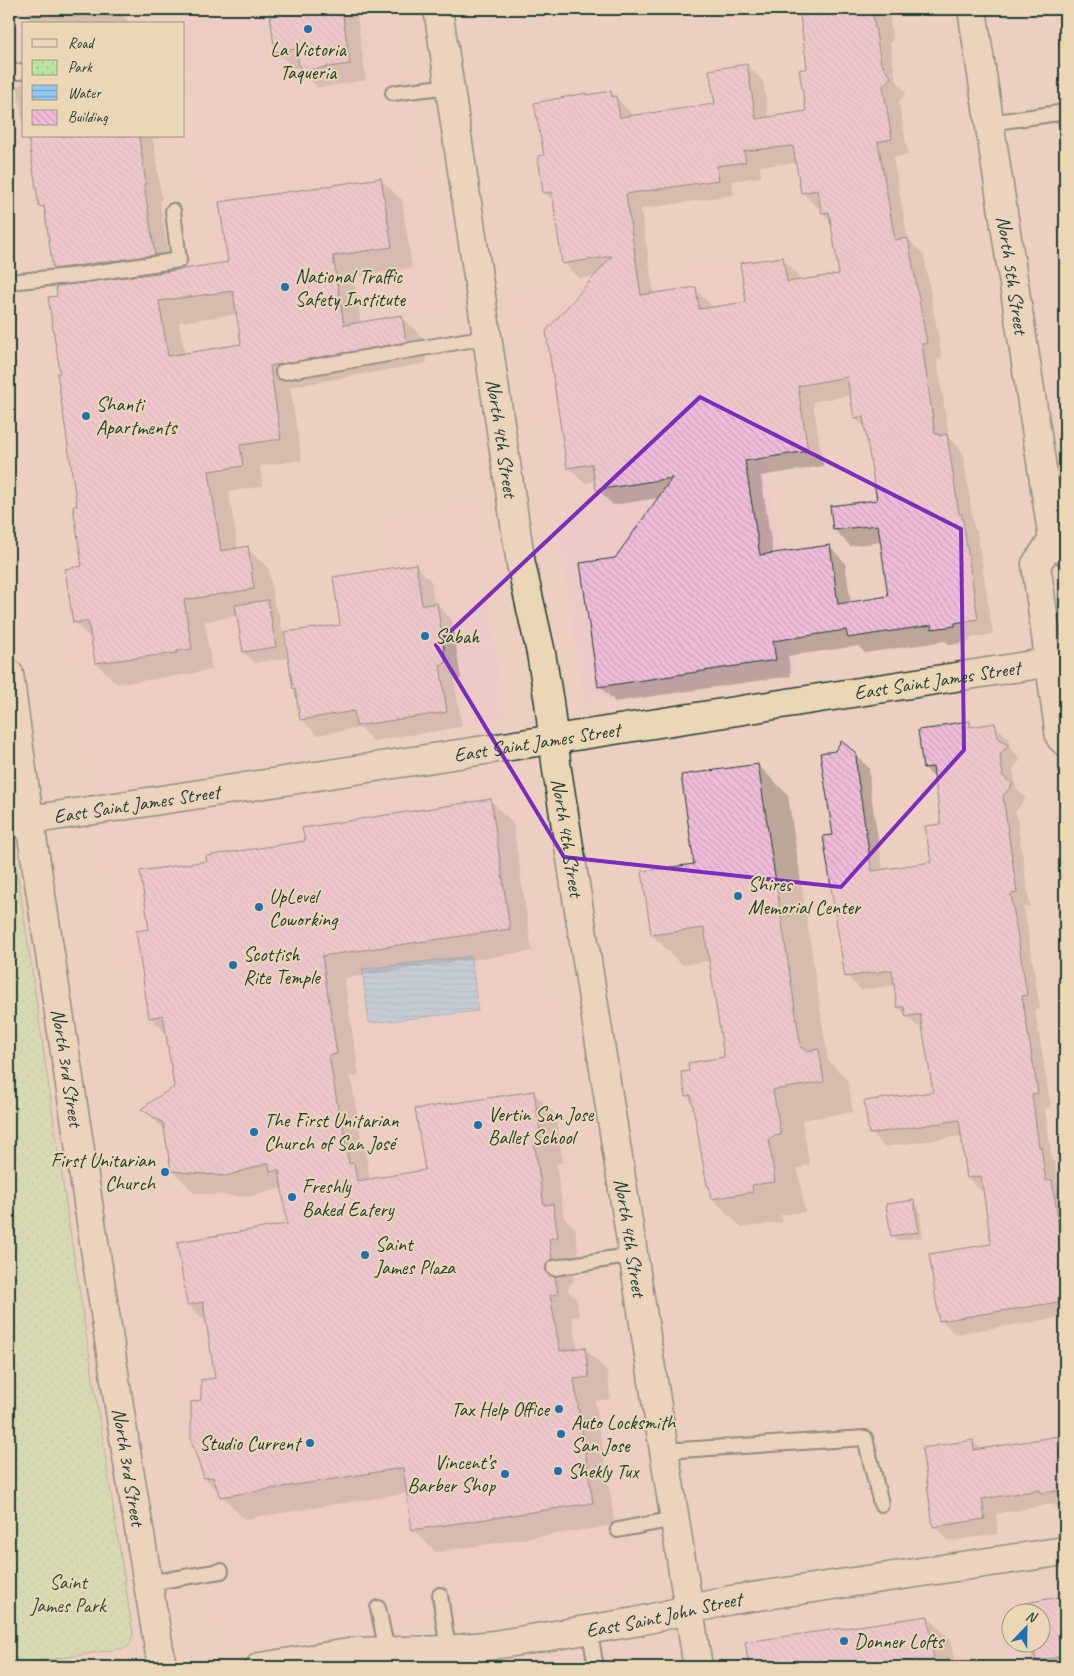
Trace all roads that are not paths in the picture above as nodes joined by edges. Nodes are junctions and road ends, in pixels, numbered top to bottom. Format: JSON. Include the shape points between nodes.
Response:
{"nodes":[{"id":1,"x":438,"y":9,"type":"edge"},
{"id":2,"x":972,"y":9,"type":"edge"},
{"id":3,"x":22,"y":71,"type":"edge"},
{"id":4,"x":9,"y":73,"type":"edge"},
{"id":5,"x":450,"y":86,"type":"junction"},
{"id":6,"x":393,"y":93,"type":"dead end"},
{"id":7,"x":1065,"y":112,"type":"edge"},
{"id":8,"x":990,"y":123,"type":"junction"},
{"id":9,"x":173,"y":211,"type":"dead end"},
{"id":10,"x":9,"y":282,"type":"edge"},
{"id":11,"x":487,"y":337,"type":"junction"},
{"id":12,"x":283,"y":372,"type":"dead end"},
{"id":13,"x":1059,"y":545,"type":"edge"},
{"id":14,"x":1057,"y":661,"type":"edge"},
{"id":15,"x":9,"y":674,"type":"edge"},
{"id":16,"x":553,"y":740,"type":"junction"},
{"id":17,"x":1065,"y":742,"type":"edge"},
{"id":18,"x":19,"y":821,"type":"edge"},
{"id":19,"x":633,"y":1254,"type":"junction"},
{"id":20,"x":554,"y":1268,"type":"dead end"},
{"id":21,"x":664,"y":1452,"type":"junction"},
{"id":22,"x":881,"y":1504,"type":"dead end"},
{"id":23,"x":674,"y":1519,"type":"junction"},
{"id":24,"x":618,"y":1530,"type":"dead end"},
{"id":25,"x":1065,"y":1551,"type":"edge"},
{"id":26,"x":221,"y":1571,"type":"dead end"},
{"id":27,"x":148,"y":1583,"type":"junction"},
{"id":28,"x":440,"y":1596,"type":"dead end"},
{"id":29,"x":378,"y":1608,"type":"dead end"},
{"id":30,"x":689,"y":1610,"type":"junction"},
{"id":31,"x":589,"y":1628,"type":"junction"},
{"id":32,"x":448,"y":1650,"type":"junction"},
{"id":33,"x":386,"y":1651,"type":"junction"},
{"id":34,"x":162,"y":1667,"type":"edge"},
{"id":35,"x":260,"y":1667,"type":"edge"},
{"id":36,"x":596,"y":1667,"type":"edge"},
{"id":37,"x":698,"y":1667,"type":"edge"}],
"edges":[{"from":1,"to":5,"type":"main road","name":"North 4th Street"},
{"from":2,"to":8,"type":"main road","name":"North 5th Street"},
{"from":3,"to":4,"type":"lane"},
{"from":5,"to":6,"type":"lane"},
{"from":5,"to":11,"type":"main road","name":"North 4th Street"},
{"from":7,"to":8,"type":"lane"},
{"from":8,"to":13,"type":"main road","name":"North 5th Street"},
{"from":9,"to":10,"type":"lane","via":[[179,260]]},
{"from":11,"to":12,"type":"lane"},
{"from":11,"to":16,"type":"main road","name":"North 4th Street","via":[[521,564],[541,653]]},
{"from":13,"to":14,"type":"main road","name":"North 5th Street","via":[[1036,564]]},
{"from":14,"to":16,"type":"main road","name":"East Saint James Street"},
{"from":14,"to":17,"type":"main road","name":"North 5th Street","via":[[1060,737]]},
{"from":15,"to":18,"type":"main road","name":"North 3rd Street"},
{"from":16,"to":18,"type":"main road","name":"East Saint James Street"},
{"from":16,"to":19,"type":"main road","name":"North 4th Street"},
{"from":18,"to":27,"type":"main road","name":"North 3rd Street"},
{"from":19,"to":20,"type":"lane"},
{"from":19,"to":21,"type":"main road","name":"North 4th Street"},
{"from":21,"to":22,"type":"lane","via":[[865,1438]]},
{"from":21,"to":23,"type":"main road","name":"North 4th Street"},
{"from":23,"to":24,"type":"lane"},
{"from":23,"to":30,"type":"main road","name":"North 4th Street"},
{"from":25,"to":30,"type":"main road","name":"East Saint John Street","via":[[731,1600]]},
{"from":26,"to":27,"type":"lane"},
{"from":27,"to":34,"type":"main road","name":"North 3rd Street"},
{"from":28,"to":32,"type":"lane"},
{"from":29,"to":33,"type":"lane"},
{"from":30,"to":31,"type":"main road","name":"East Saint John Street"},
{"from":30,"to":37,"type":"main road","name":"North 4th Street"},
{"from":31,"to":32,"type":"main road","name":"East Saint John Street"},
{"from":31,"to":36,"type":"lane"},
{"from":32,"to":33,"type":"main road","name":"East Saint John Street"},
{"from":33,"to":35,"type":"main road","name":"East Saint John Street","via":[[355,1652]]}]}
